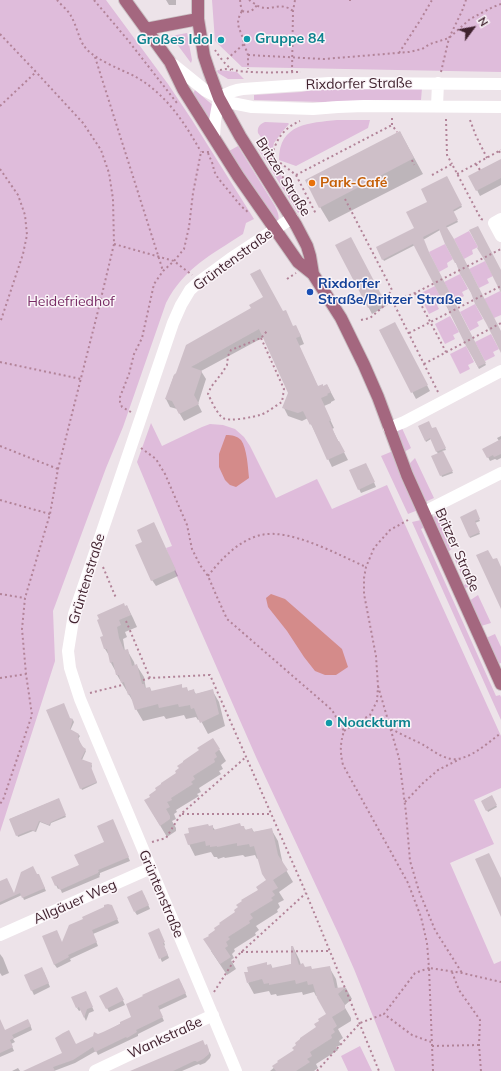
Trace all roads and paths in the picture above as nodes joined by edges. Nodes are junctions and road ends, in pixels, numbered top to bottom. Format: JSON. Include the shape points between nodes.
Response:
{"nodes":[{"id":1,"x":57,"y":0,"type":"edge"},
{"id":2,"x":94,"y":0,"type":"edge"},
{"id":3,"x":125,"y":0,"type":"edge"},
{"id":4,"x":198,"y":0,"type":"edge"},
{"id":5,"x":240,"y":0,"type":"edge"},
{"id":6,"x":249,"y":0,"type":"edge"},
{"id":7,"x":295,"y":0,"type":"edge"},
{"id":8,"x":432,"y":0,"type":"edge"},
{"id":9,"x":466,"y":0,"type":"edge"},
{"id":10,"x":501,"y":4,"type":"edge"},
{"id":11,"x":257,"y":5,"type":"junction"},
{"id":12,"x":242,"y":11,"type":"junction"},
{"id":13,"x":293,"y":11,"type":"junction"},
{"id":14,"x":198,"y":19,"type":"junction"},
{"id":15,"x":146,"y":28,"type":"junction"},
{"id":16,"x":0,"y":34,"type":"edge"},
{"id":17,"x":449,"y":38,"type":"junction"},
{"id":18,"x":244,"y":44,"type":"junction"},
{"id":19,"x":213,"y":48,"type":"dead end"},
{"id":20,"x":399,"y":53,"type":"junction"},
{"id":21,"x":248,"y":55,"type":"junction"},
{"id":22,"x":95,"y":57,"type":"junction"},
{"id":23,"x":292,"y":58,"type":"junction"},
{"id":24,"x":226,"y":59,"type":"dead end"},
{"id":25,"x":170,"y":62,"type":"junction"},
{"id":26,"x":248,"y":69,"type":"dead end"},
{"id":27,"x":217,"y":70,"type":"dead end"},
{"id":28,"x":233,"y":70,"type":"junction"},
{"id":29,"x":36,"y":72,"type":"junction"},
{"id":30,"x":292,"y":72,"type":"junction"},
{"id":31,"x":306,"y":72,"type":"dead end"},
{"id":32,"x":439,"y":78,"type":"junction"},
{"id":33,"x":501,"y":84,"type":"edge"},
{"id":34,"x":219,"y":98,"type":"junction"},
{"id":35,"x":0,"y":106,"type":"edge"},
{"id":36,"x":436,"y":106,"type":"junction"},
{"id":37,"x":501,"y":107,"type":"edge"},
{"id":38,"x":180,"y":108,"type":"dead end"},
{"id":39,"x":392,"y":118,"type":"dead end"},
{"id":40,"x":446,"y":119,"type":"dead end"},
{"id":41,"x":302,"y":120,"type":"dead end"},
{"id":42,"x":470,"y":120,"type":"dead end"},
{"id":43,"x":392,"y":124,"type":"junction"},
{"id":44,"x":397,"y":132,"type":"dead end"},
{"id":45,"x":214,"y":137,"type":"junction"},
{"id":46,"x":500,"y":151,"type":"edge"},
{"id":47,"x":201,"y":152,"type":"junction"},
{"id":48,"x":208,"y":152,"type":"junction"},
{"id":49,"x":214,"y":152,"type":"dead end"},
{"id":50,"x":501,"y":155,"type":"edge"},
{"id":51,"x":487,"y":158,"type":"junction"},
{"id":52,"x":271,"y":160,"type":"dead end"},
{"id":53,"x":412,"y":160,"type":"dead end"},
{"id":54,"x":276,"y":162,"type":"dead end"},
{"id":55,"x":452,"y":164,"type":"junction"},
{"id":56,"x":476,"y":164,"type":"junction"},
{"id":57,"x":414,"y":165,"type":"dead end"},
{"id":58,"x":0,"y":169,"type":"edge"},
{"id":59,"x":480,"y":170,"type":"dead end"},
{"id":60,"x":457,"y":174,"type":"junction"},
{"id":61,"x":296,"y":175,"type":"junction"},
{"id":62,"x":432,"y":175,"type":"dead end"},
{"id":63,"x":345,"y":199,"type":"dead end"},
{"id":64,"x":250,"y":213,"type":"dead end"},
{"id":65,"x":316,"y":214,"type":"dead end"},
{"id":66,"x":292,"y":218,"type":"junction"},
{"id":67,"x":498,"y":221,"type":"edge"},
{"id":68,"x":275,"y":229,"type":"junction"},
{"id":69,"x":501,"y":236,"type":"edge"},
{"id":70,"x":114,"y":244,"type":"junction"},
{"id":71,"x":501,"y":249,"type":"edge"},
{"id":72,"x":159,"y":257,"type":"junction"},
{"id":73,"x":174,"y":261,"type":"junction"},
{"id":74,"x":163,"y":271,"type":"junction"},
{"id":75,"x":297,"y":273,"type":"dead end"},
{"id":76,"x":313,"y":274,"type":"junction"},
{"id":77,"x":287,"y":279,"type":"dead end"},
{"id":78,"x":200,"y":281,"type":"junction"},
{"id":79,"x":501,"y":286,"type":"edge"},
{"id":80,"x":415,"y":293,"type":"junction"},
{"id":81,"x":393,"y":302,"type":"junction"},
{"id":82,"x":361,"y":320,"type":"dead end"},
{"id":83,"x":431,"y":322,"type":"junction"},
{"id":84,"x":0,"y":323,"type":"edge"},
{"id":85,"x":501,"y":323,"type":"edge"},
{"id":86,"x":267,"y":331,"type":"dead end"},
{"id":87,"x":408,"y":333,"type":"junction"},
{"id":88,"x":261,"y":338,"type":"junction"},
{"id":89,"x":446,"y":352,"type":"junction"},
{"id":90,"x":0,"y":362,"type":"edge"},
{"id":91,"x":424,"y":364,"type":"junction"},
{"id":92,"x":501,"y":371,"type":"edge"},
{"id":93,"x":81,"y":379,"type":"junction"},
{"id":94,"x":443,"y":401,"type":"junction"},
{"id":95,"x":132,"y":412,"type":"dead end"},
{"id":96,"x":389,"y":428,"type":"junction"},
{"id":97,"x":0,"y":446,"type":"edge"},
{"id":98,"x":140,"y":448,"type":"dead end"},
{"id":99,"x":58,"y":469,"type":"junction"},
{"id":100,"x":501,"y":473,"type":"edge"},
{"id":101,"x":0,"y":500,"type":"edge"},
{"id":102,"x":424,"y":512,"type":"junction"},
{"id":103,"x":50,"y":514,"type":"junction"},
{"id":104,"x":408,"y":520,"type":"dead end"},
{"id":105,"x":102,"y":566,"type":"dead end"},
{"id":106,"x":366,"y":567,"type":"junction"},
{"id":107,"x":208,"y":576,"type":"junction"},
{"id":108,"x":0,"y":594,"type":"edge"},
{"id":109,"x":25,"y":598,"type":"junction"},
{"id":110,"x":116,"y":598,"type":"dead end"},
{"id":111,"x":126,"y":621,"type":"dead end"},
{"id":112,"x":26,"y":674,"type":"junction"},
{"id":113,"x":0,"y":678,"type":"edge"},
{"id":114,"x":150,"y":678,"type":"junction"},
{"id":115,"x":143,"y":680,"type":"dead end"},
{"id":116,"x":501,"y":684,"type":"edge"},
{"id":117,"x":122,"y":685,"type":"dead end"},
{"id":118,"x":378,"y":686,"type":"junction"},
{"id":119,"x":90,"y":694,"type":"dead end"},
{"id":120,"x":391,"y":729,"type":"junction"},
{"id":121,"x":344,"y":731,"type":"junction"},
{"id":122,"x":501,"y":733,"type":"edge"},
{"id":123,"x":246,"y":757,"type":"junction"},
{"id":124,"x":461,"y":758,"type":"junction"},
{"id":125,"x":405,"y":802,"type":"junction"},
{"id":126,"x":0,"y":804,"type":"edge"},
{"id":127,"x":181,"y":814,"type":"junction"},
{"id":128,"x":271,"y":814,"type":"junction"},
{"id":129,"x":151,"y":843,"type":"dead end"},
{"id":130,"x":151,"y":868,"type":"junction"},
{"id":131,"x":306,"y":893,"type":"junction"},
{"id":132,"x":0,"y":935,"type":"edge"},
{"id":133,"x":328,"y":951,"type":"dead end"},
{"id":134,"x":241,"y":952,"type":"junction"},
{"id":135,"x":429,"y":968,"type":"junction"},
{"id":136,"x":452,"y":972,"type":"junction"},
{"id":137,"x":462,"y":973,"type":"junction"},
{"id":138,"x":501,"y":982,"type":"edge"},
{"id":139,"x":213,"y":993,"type":"dead end"},
{"id":140,"x":384,"y":1014,"type":"junction"},
{"id":141,"x":213,"y":1015,"type":"junction"},
{"id":142,"x":360,"y":1023,"type":"junction"},
{"id":143,"x":431,"y":1042,"type":"junction"},
{"id":144,"x":479,"y":1045,"type":"junction"},
{"id":145,"x":432,"y":1046,"type":"junction"},
{"id":146,"x":95,"y":1071,"type":"edge"},
{"id":147,"x":236,"y":1071,"type":"edge"},
{"id":148,"x":317,"y":1071,"type":"edge"},
{"id":149,"x":379,"y":1071,"type":"edge"},
{"id":150,"x":432,"y":1071,"type":"edge"},
{"id":151,"x":482,"y":1071,"type":"edge"}],
"edges":[{"from":1,"to":22,"type":"path","via":[[70,14],[84,46]]},
{"from":2,"to":38,"type":"path","via":[[137,50]]},
{"from":3,"to":15,"type":"main road","name":"Britzer Straße"},
{"from":4,"to":14,"type":"main road","name":"Britzer Straße"},
{"from":5,"to":12,"type":"path"},
{"from":6,"to":11,"type":"path"},
{"from":7,"to":13,"type":"path"},
{"from":8,"to":20,"type":"path"},
{"from":9,"to":17,"type":"path"},
{"from":10,"to":17,"type":"path","via":[[470,19]]},
{"from":11,"to":12,"type":"path","via":[[251,12]]},
{"from":11,"to":13,"type":"path","via":[[283,6]]},
{"from":12,"to":18,"type":"path","via":[[238,27]]},
{"from":13,"to":23,"type":"path"},
{"from":14,"to":15,"type":"main road"},
{"from":14,"to":34,"type":"main road","name":"Britzer Straße","via":[[205,61]]},
{"from":15,"to":25,"type":"main road","name":"Britzer Straße"},
{"from":16,"to":29,"type":"path"},
{"from":17,"to":20,"type":"path","via":[[422,49]]},
{"from":17,"to":32,"type":"path"},
{"from":18,"to":21,"type":"path"},
{"from":18,"to":24,"type":"path"},
{"from":19,"to":28,"type":"path"},
{"from":20,"to":23,"type":"path","via":[[324,59]]},
{"from":21,"to":23,"type":"path"},
{"from":21,"to":26,"type":"path"},
{"from":22,"to":47,"type":"path","via":[[151,88],[183,122]]},
{"from":22,"to":72,"type":"path"},
{"from":23,"to":30,"type":"path"},
{"from":25,"to":34,"type":"street","name":"Rixdorfer Straße","via":[[196,84]]},
{"from":25,"to":45,"type":"main road","name":"Britzer Straße","via":[[183,89]]},
{"from":27,"to":28,"type":"path"},
{"from":28,"to":30,"type":"path"},
{"from":29,"to":35,"type":"path"},
{"from":29,"to":70,"type":"path","via":[[83,123],[101,150],[109,173],[113,198]]},
{"from":30,"to":31,"type":"path"},
{"from":32,"to":33,"type":"street","name":"Rixdorfer Straße"},
{"from":32,"to":34,"type":"street","name":"Rixdorfer Straße","via":[[233,90]]},
{"from":32,"to":36,"type":"street"},
{"from":34,"to":36,"type":"street","name":"Rixdorfer Straße","via":[[258,107],[313,109]]},
{"from":34,"to":45,"type":"street","name":"Britzer Straße"},
{"from":34,"to":66,"type":"main road","name":"Britzer Straße"},
{"from":36,"to":37,"type":"street","name":"Rixdorfer Straße"},
{"from":39,"to":43,"type":"path"},
{"from":40,"to":55,"type":"path","via":[[447,155]]},
{"from":41,"to":52,"type":"path","via":[[291,124],[278,140]]},
{"from":42,"to":51,"type":"path"},
{"from":43,"to":44,"type":"path"},
{"from":43,"to":61,"type":"path"},
{"from":45,"to":68,"type":"main road","name":"Britzer Straße"},
{"from":46,"to":50,"type":"path"},
{"from":46,"to":51,"type":"path"},
{"from":47,"to":48,"type":"path"},
{"from":47,"to":73,"type":"path","via":[[184,249]]},
{"from":48,"to":49,"type":"path"},
{"from":48,"to":64,"type":"path","via":[[218,178],[240,206]]},
{"from":51,"to":56,"type":"path"},
{"from":53,"to":57,"type":"path"},
{"from":54,"to":61,"type":"path"},
{"from":55,"to":60,"type":"path"},
{"from":55,"to":62,"type":"path"},
{"from":56,"to":59,"type":"path"},
{"from":56,"to":60,"type":"path"},
{"from":58,"to":84,"type":"path","via":[[18,195],[25,214],[27,235]]},
{"from":60,"to":67,"type":"path","via":[[481,219]]},
{"from":61,"to":65,"type":"path"},
{"from":63,"to":81,"type":"path","via":[[392,290],[389,294]]},
{"from":66,"to":68,"type":"street","name":"Grüntenstraße"},
{"from":66,"to":76,"type":"main road","name":"Britzer Straße","via":[[307,246]]},
{"from":67,"to":69,"type":"street"},
{"from":68,"to":76,"type":"main road","name":"Britzer Straße","via":[[298,262]]},
{"from":68,"to":78,"type":"street","name":"Grüntenstraße"},
{"from":70,"to":72,"type":"path"},
{"from":70,"to":93,"type":"path"},
{"from":71,"to":80,"type":"path"},
{"from":72,"to":73,"type":"path"},
{"from":72,"to":74,"type":"path"},
{"from":73,"to":74,"type":"path"},
{"from":73,"to":78,"type":"path"},
{"from":74,"to":95,"type":"path","via":[[154,284],[142,338],[120,397],[122,407]]},
{"from":75,"to":77,"type":"path"},
{"from":76,"to":96,"type":"main road","name":"Britzer Straße","via":[[341,318],[378,397]]},
{"from":78,"to":130,"type":"street","name":"Grüntenstraße","via":[[190,290],[173,323],[74,614],[68,651],[70,668],[80,699]]},
{"from":79,"to":83,"type":"path"},
{"from":80,"to":81,"type":"path"},
{"from":80,"to":83,"type":"path"},
{"from":81,"to":82,"type":"path","via":[[385,305],[372,317]]},
{"from":81,"to":87,"type":"path"},
{"from":83,"to":87,"type":"path"},
{"from":83,"to":89,"type":"path"},
{"from":85,"to":89,"type":"path"},
{"from":86,"to":88,"type":"path"},
{"from":87,"to":91,"type":"path"},
{"from":88,"to":88,"type":"path","via":[[231,350],[227,365],[208,394],[219,415],[227,420],[261,415],[282,402],[284,389]]},
{"from":89,"to":91,"type":"path"},
{"from":90,"to":93,"type":"path"},
{"from":91,"to":94,"type":"path"},
{"from":92,"to":94,"type":"street"},
{"from":93,"to":99,"type":"path"},
{"from":94,"to":96,"type":"street"},
{"from":96,"to":102,"type":"main road","name":"Britzer Straße"},
{"from":97,"to":99,"type":"path"},
{"from":98,"to":107,"type":"path","via":[[156,459],[165,474],[187,525],[192,548]]},
{"from":99,"to":103,"type":"path"},
{"from":100,"to":102,"type":"street"},
{"from":101,"to":103,"type":"path"},
{"from":102,"to":116,"type":"main road","name":"Britzer Straße"},
{"from":103,"to":109,"type":"path"},
{"from":104,"to":106,"type":"path","via":[[390,530],[374,548]]},
{"from":105,"to":110,"type":"path"},
{"from":106,"to":107,"type":"path","via":[[310,543],[277,534],[262,534],[228,553]]},
{"from":106,"to":118,"type":"path","via":[[364,594],[376,656]]},
{"from":107,"to":121,"type":"path","via":[[227,619],[332,710]]},
{"from":108,"to":109,"type":"path"},
{"from":109,"to":112,"type":"path","via":[[22,629]]},
{"from":111,"to":114,"type":"path"},
{"from":112,"to":113,"type":"path"},
{"from":112,"to":126,"type":"path","via":[[32,715],[4,800]]},
{"from":114,"to":115,"type":"path"},
{"from":114,"to":123,"type":"path","via":[[210,675]]},
{"from":117,"to":119,"type":"path"},
{"from":118,"to":120,"type":"path"},
{"from":118,"to":121,"type":"path","via":[[377,701],[370,715]]},
{"from":120,"to":124,"type":"path","via":[[438,754],[451,759]]},
{"from":120,"to":125,"type":"path","via":[[399,758]]},
{"from":121,"to":135,"type":"path","via":[[340,753],[343,766],[408,883],[421,917]]},
{"from":122,"to":124,"type":"path","via":[[483,747]]},
{"from":123,"to":127,"type":"path"},
{"from":123,"to":128,"type":"path"},
{"from":124,"to":125,"type":"path","via":[[438,770]]},
{"from":125,"to":137,"type":"path","via":[[410,860],[419,891],[435,930]]},
{"from":127,"to":128,"type":"path"},
{"from":127,"to":129,"type":"path","via":[[166,838]]},
{"from":128,"to":131,"type":"path"},
{"from":130,"to":132,"type":"street","name":"Allgäuer Weg"},
{"from":130,"to":141,"type":"street","name":"Grüntenstraße"},
{"from":131,"to":134,"type":"path"},
{"from":131,"to":142,"type":"path"},
{"from":133,"to":134,"type":"path"},
{"from":134,"to":139,"type":"path"},
{"from":135,"to":136,"type":"path"},
{"from":135,"to":140,"type":"path","via":[[415,972]]},
{"from":135,"to":143,"type":"path"},
{"from":136,"to":137,"type":"path"},
{"from":136,"to":144,"type":"path","via":[[459,990],[480,1020]]},
{"from":137,"to":138,"type":"path"},
{"from":140,"to":142,"type":"path"},
{"from":140,"to":143,"type":"path","via":[[412,1034]]},
{"from":141,"to":146,"type":"street","name":"Wankstraße"},
{"from":141,"to":147,"type":"street","name":"Grüntenstraße"},
{"from":142,"to":148,"type":"path"},
{"from":142,"to":149,"type":"path"},
{"from":143,"to":145,"type":"path"},
{"from":144,"to":145,"type":"path"},
{"from":144,"to":151,"type":"path"},
{"from":145,"to":150,"type":"path"}]}
